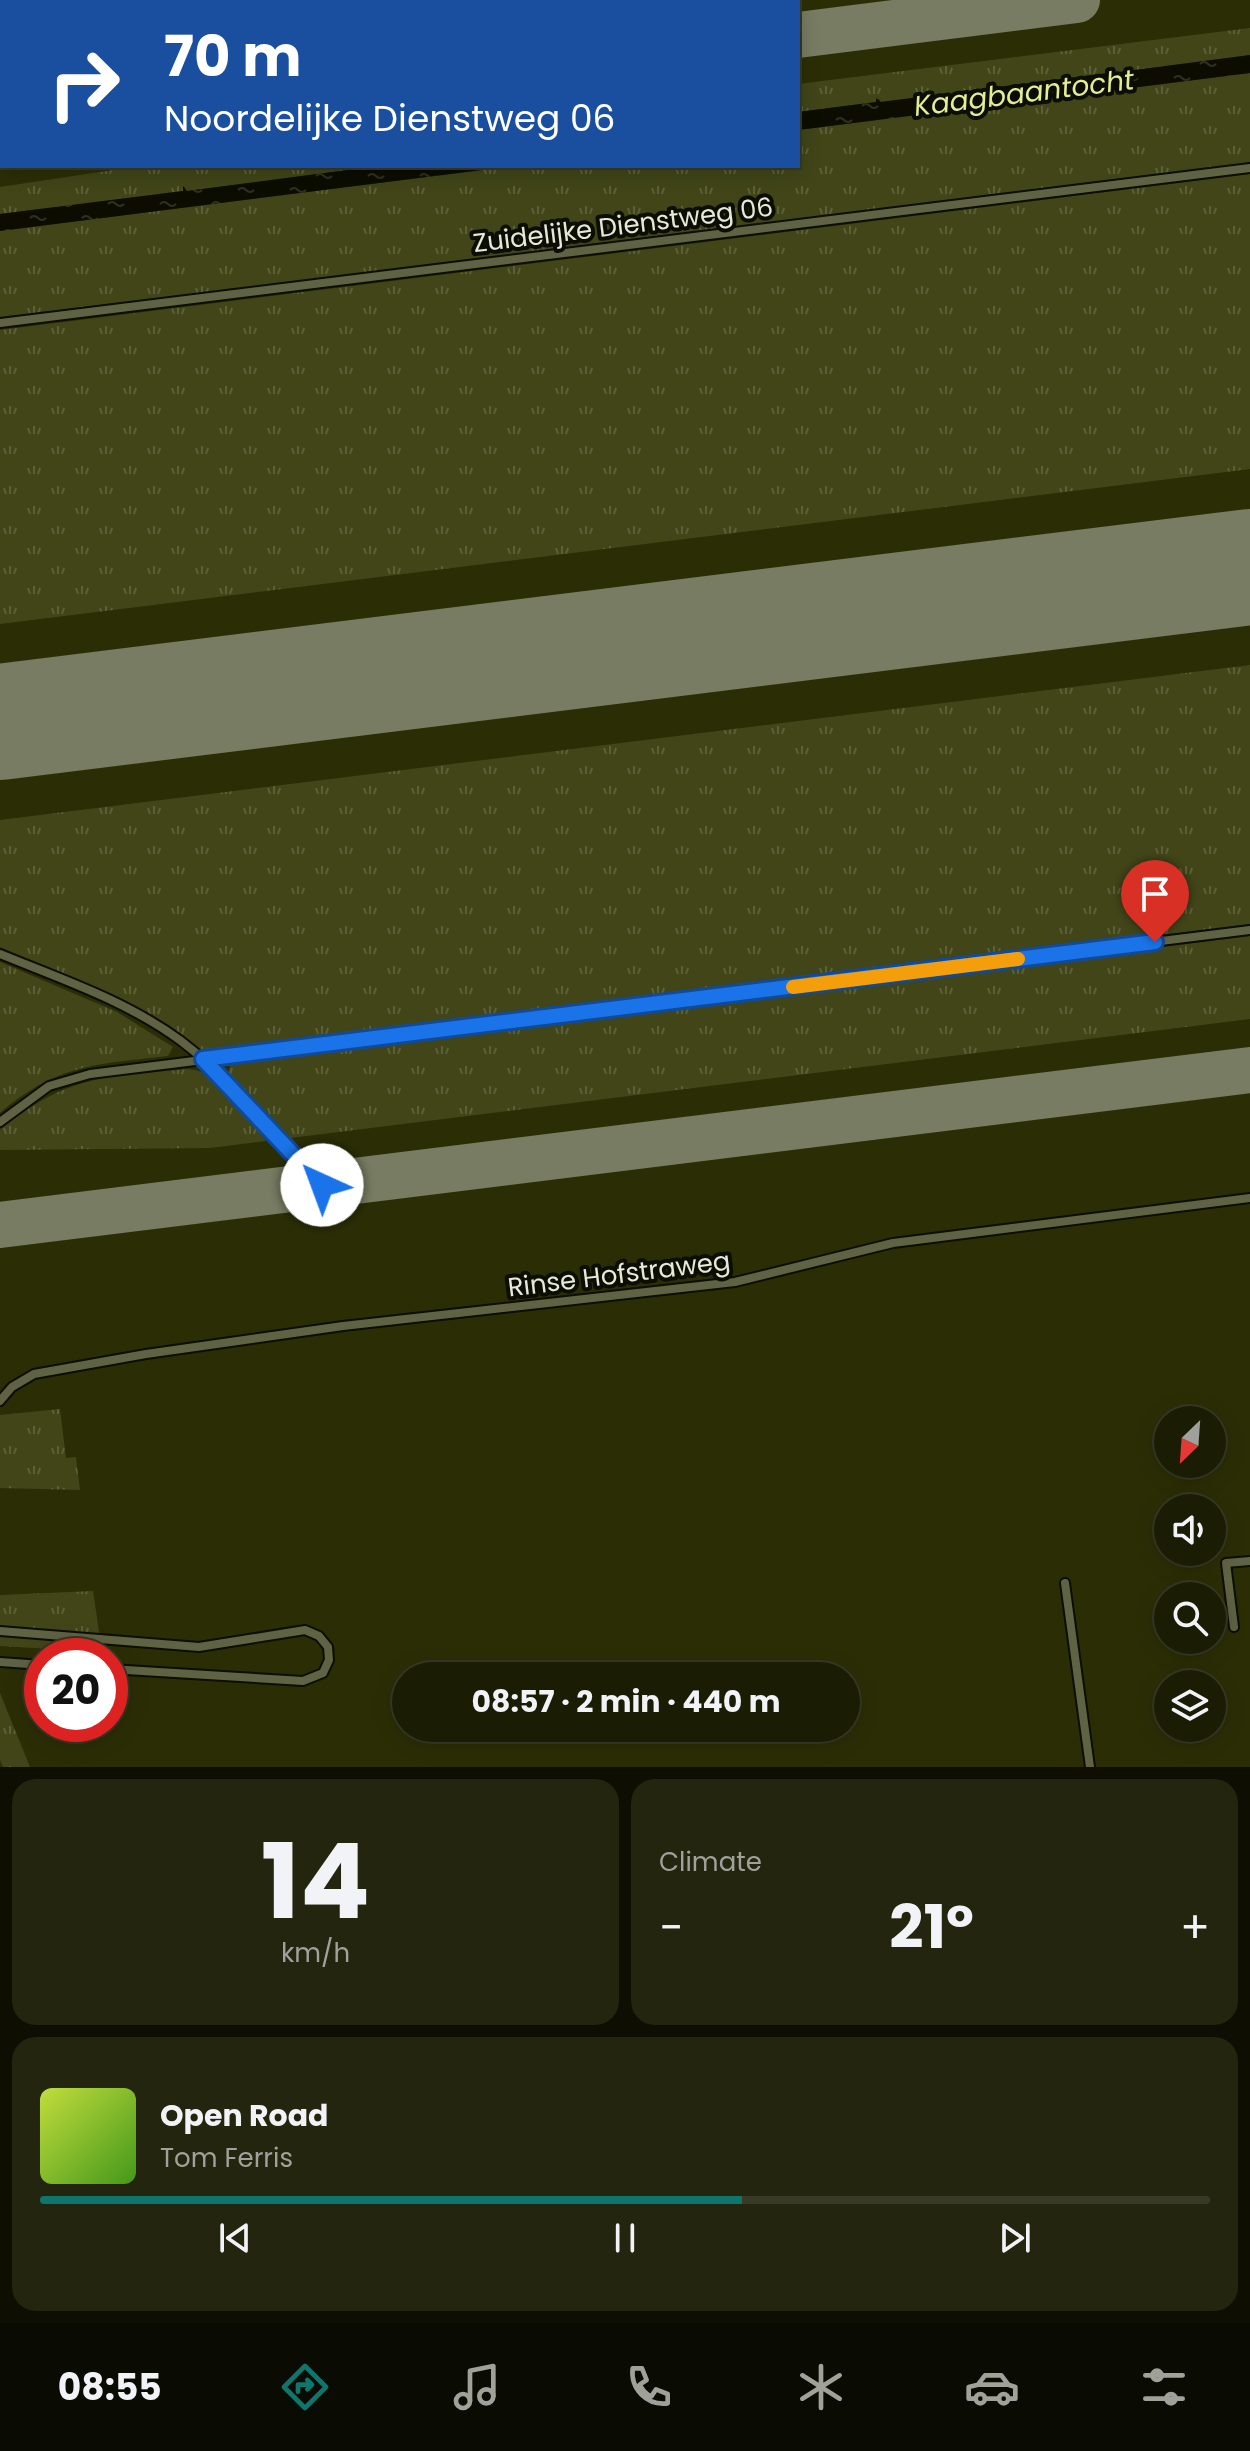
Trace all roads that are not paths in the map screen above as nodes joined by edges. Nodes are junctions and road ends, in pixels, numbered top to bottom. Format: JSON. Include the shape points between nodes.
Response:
{"nodes":[{"id":1,"x":1250,"y":168,"type":"edge"},
{"id":2,"x":0,"y":323,"type":"edge"},
{"id":3,"x":1250,"y":930,"type":"edge"},
{"id":4,"x":0,"y":954,"type":"edge"},
{"id":5,"x":203,"y":1059,"type":"junction"},
{"id":6,"x":0,"y":1122,"type":"edge"},
{"id":7,"x":322,"y":1185,"type":"dead end"},
{"id":8,"x":1249,"y":1199,"type":"edge"},
{"id":9,"x":0,"y":1401,"type":"edge"},
{"id":10,"x":1250,"y":1561,"type":"edge"},
{"id":11,"x":1065,"y":1583,"type":"dead end"},
{"id":12,"x":1234,"y":1627,"type":"dead end"},
{"id":13,"x":0,"y":1631,"type":"edge"},
{"id":14,"x":87,"y":1638,"type":"edge"},
{"id":15,"x":128,"y":1641,"type":"edge"},
{"id":16,"x":0,"y":1662,"type":"edge"},
{"id":17,"x":24,"y":1664,"type":"edge"},
{"id":18,"x":128,"y":1670,"type":"edge"},
{"id":19,"x":1090,"y":1767,"type":"edge"}],
"edges":[{"from":1,"to":2,"type":"lane","name":"Zuidelijke Dienstweg 06"},
{"from":3,"to":5,"type":"lane"},
{"from":4,"to":5,"type":"lane","via":[[131,1010]]},
{"from":5,"to":6,"type":"lane","via":[[69,1077],[36,1093]]},
{"from":5,"to":7,"type":"lane"},
{"from":8,"to":9,"type":"lane","name":"Rinse Hofstraweg","via":[[893,1243],[735,1282],[343,1326],[114,1359],[34,1374]]},
{"from":10,"to":12,"type":"lane","via":[[1226,1563]]},
{"from":11,"to":19,"type":"lane"},
{"from":13,"to":14,"type":"lane"},
{"from":15,"to":18,"type":"lane","via":[[199,1647],[305,1630],[323,1639],[329,1653],[323,1673],[303,1681]]},
{"from":16,"to":17,"type":"lane"}]}
